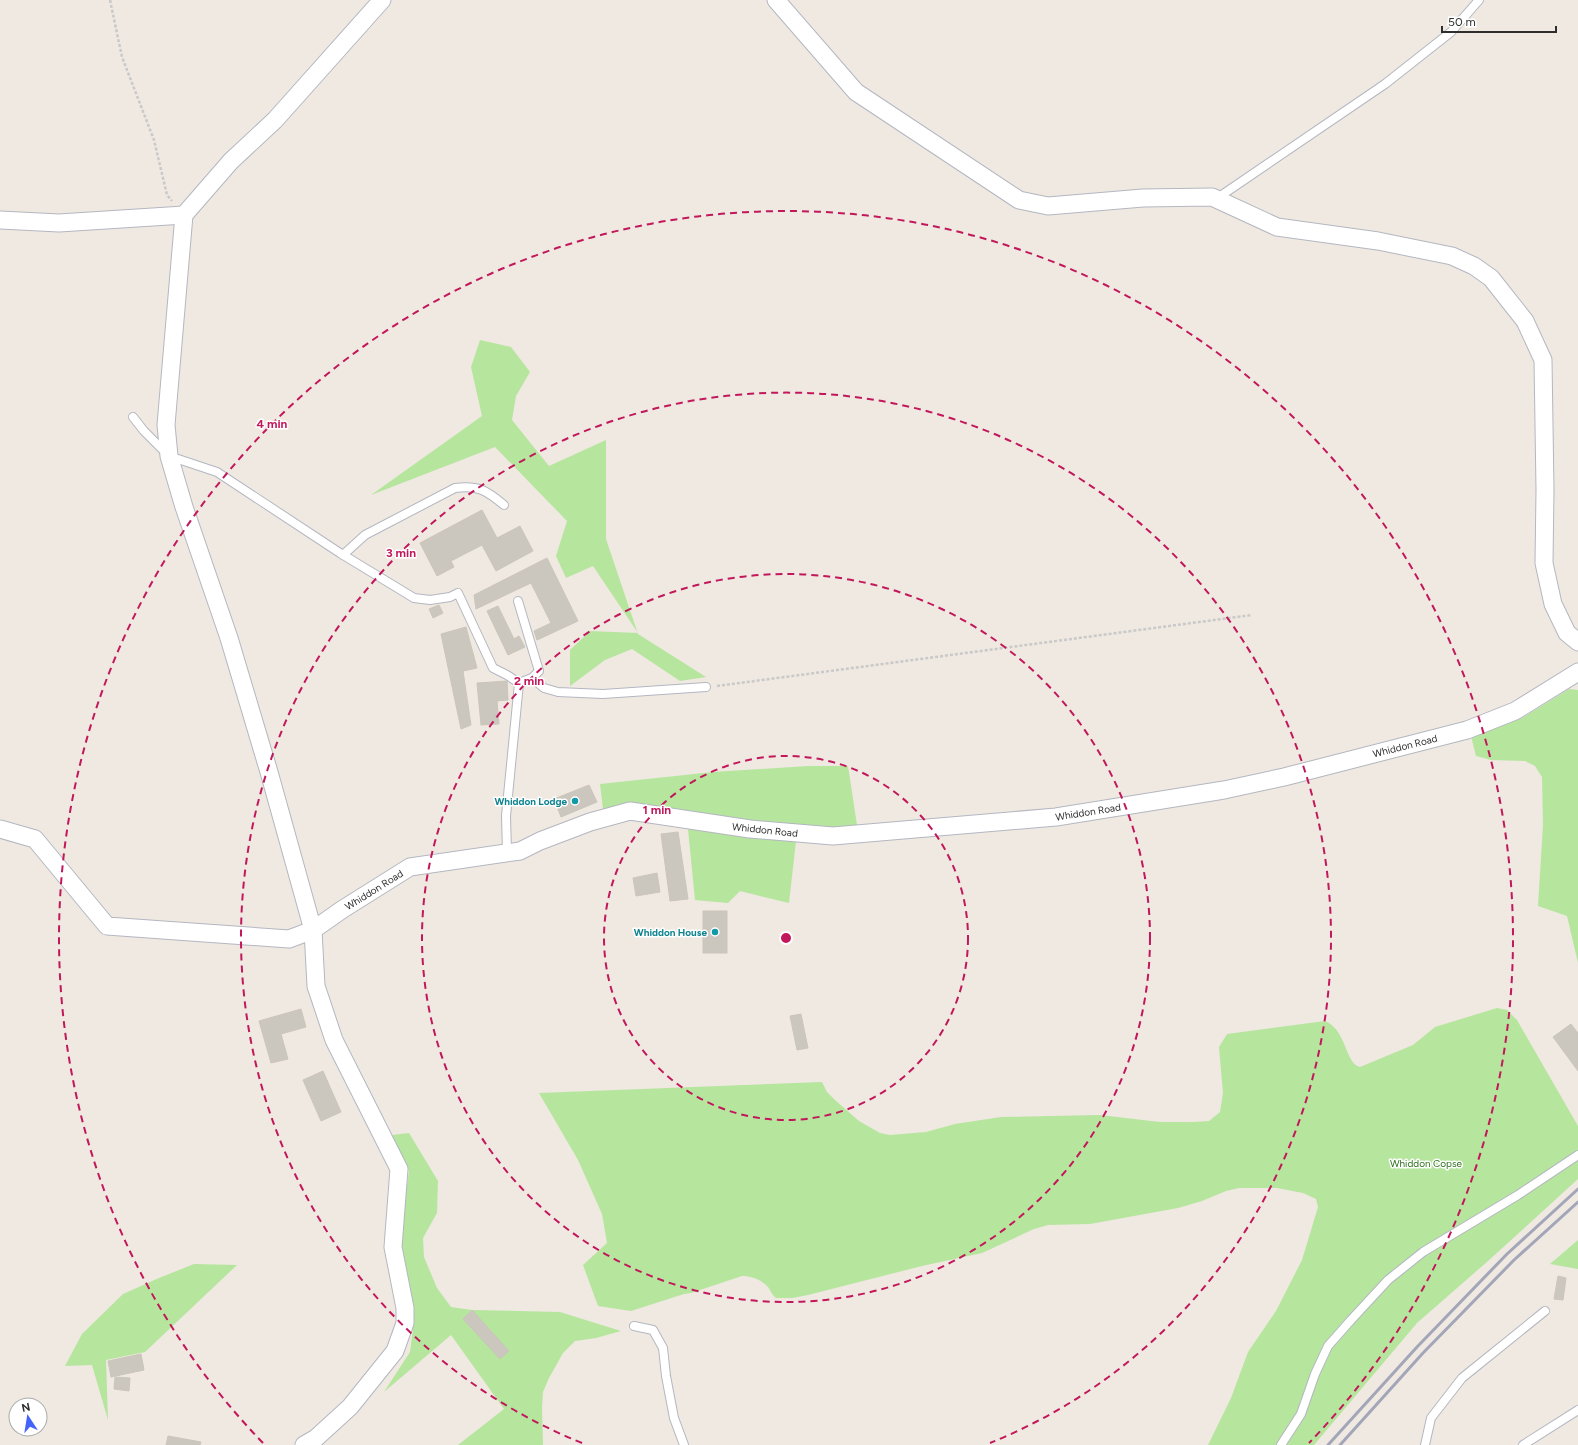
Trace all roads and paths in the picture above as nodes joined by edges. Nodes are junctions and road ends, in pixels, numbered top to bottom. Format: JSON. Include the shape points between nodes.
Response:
{"nodes":[{"id":1,"x":110,"y":0,"type":"edge"},
{"id":2,"x":382,"y":0,"type":"edge"},
{"id":3,"x":776,"y":0,"type":"edge"},
{"id":4,"x":1478,"y":0,"type":"edge"},
{"id":5,"x":1216,"y":199,"type":"junction"},
{"id":6,"x":184,"y":215,"type":"junction"},
{"id":7,"x":0,"y":220,"type":"edge"},
{"id":8,"x":133,"y":417,"type":"dead end"},
{"id":9,"x":169,"y":456,"type":"junction"},
{"id":10,"x":504,"y":504,"type":"dead end"},
{"id":11,"x":343,"y":555,"type":"junction"},
{"id":12,"x":518,"y":601,"type":"dead end"},
{"id":13,"x":1252,"y":615,"type":"dead end"},
{"id":14,"x":1578,"y":642,"type":"edge"},
{"id":15,"x":1578,"y":672,"type":"edge"},
{"id":16,"x":532,"y":678,"type":"junction"},
{"id":17,"x":519,"y":683,"type":"junction"},
{"id":18,"x":706,"y":687,"type":"joint"},
{"id":19,"x":0,"y":829,"type":"edge"},
{"id":20,"x":507,"y":852,"type":"junction"},
{"id":21,"x":313,"y":930,"type":"junction"},
{"id":22,"x":1578,"y":1155,"type":"edge"},
{"id":23,"x":1545,"y":1310,"type":"dead end"},
{"id":24,"x":634,"y":1326,"type":"dead end"},
{"id":25,"x":1578,"y":1410,"type":"edge"},
{"id":26,"x":304,"y":1445,"type":"edge"},
{"id":27,"x":684,"y":1445,"type":"edge"},
{"id":28,"x":1281,"y":1445,"type":"edge"},
{"id":29,"x":1425,"y":1445,"type":"edge"},
{"id":30,"x":1523,"y":1445,"type":"edge"}],
"edges":[{"from":1,"to":6,"type":"path","via":[[122,57],[154,140],[167,195]]},
{"from":2,"to":6,"type":"street","via":[[275,120],[231,161]]},
{"from":3,"to":5,"type":"street","via":[[856,92],[1019,200],[1048,206],[1143,198]]},
{"from":4,"to":5,"type":"lane","via":[[1451,32],[1385,84]]},
{"from":5,"to":14,"type":"street","via":[[1277,227],[1378,241],[1452,256],[1474,266],[1491,278],[1526,321],[1543,360],[1544,563],[1553,604],[1567,633]]},
{"from":6,"to":7,"type":"street","via":[[60,223]]},
{"from":6,"to":9,"type":"street","via":[[166,425]]},
{"from":8,"to":9,"type":"lane"},
{"from":9,"to":11,"type":"lane","via":[[217,472]]},
{"from":9,"to":21,"type":"street","via":[[184,508],[229,638]]},
{"from":10,"to":11,"type":"lane","via":[[490,493],[470,486],[455,488],[365,535]]},
{"from":11,"to":17,"type":"lane","via":[[414,598],[430,600],[450,597],[458,592],[492,668]]},
{"from":12,"to":16,"type":"lane","via":[[539,671]]},
{"from":13,"to":18,"type":"path"},
{"from":15,"to":20,"type":"street","name":"Whiddon Road","via":[[1515,711],[1467,730],[1224,790],[1056,817],[832,836],[750,829],[630,811],[590,822],[520,850]]},
{"from":16,"to":17,"type":"lane"},
{"from":16,"to":18,"type":"lane","via":[[544,688],[558,692],[603,694]]},
{"from":17,"to":20,"type":"lane","via":[[506,816]]},
{"from":19,"to":21,"type":"street","name":"Whiddon Road","via":[[35,839],[107,926],[289,939]]},
{"from":20,"to":21,"type":"street","name":"Whiddon Road","via":[[410,867]]},
{"from":21,"to":26,"type":"street","via":[[316,986],[334,1040],[399,1169],[393,1247],[405,1308],[405,1323],[395,1351],[350,1407],[316,1438]]},
{"from":22,"to":28,"type":"lane","via":[[1518,1195],[1423,1252],[1388,1280],[1328,1346],[1301,1414]]},
{"from":23,"to":29,"type":"lane","via":[[1462,1378],[1431,1418]]},
{"from":24,"to":27,"type":"lane","via":[[653,1330],[663,1348],[674,1418]]},
{"from":25,"to":30,"type":"lane"}]}
